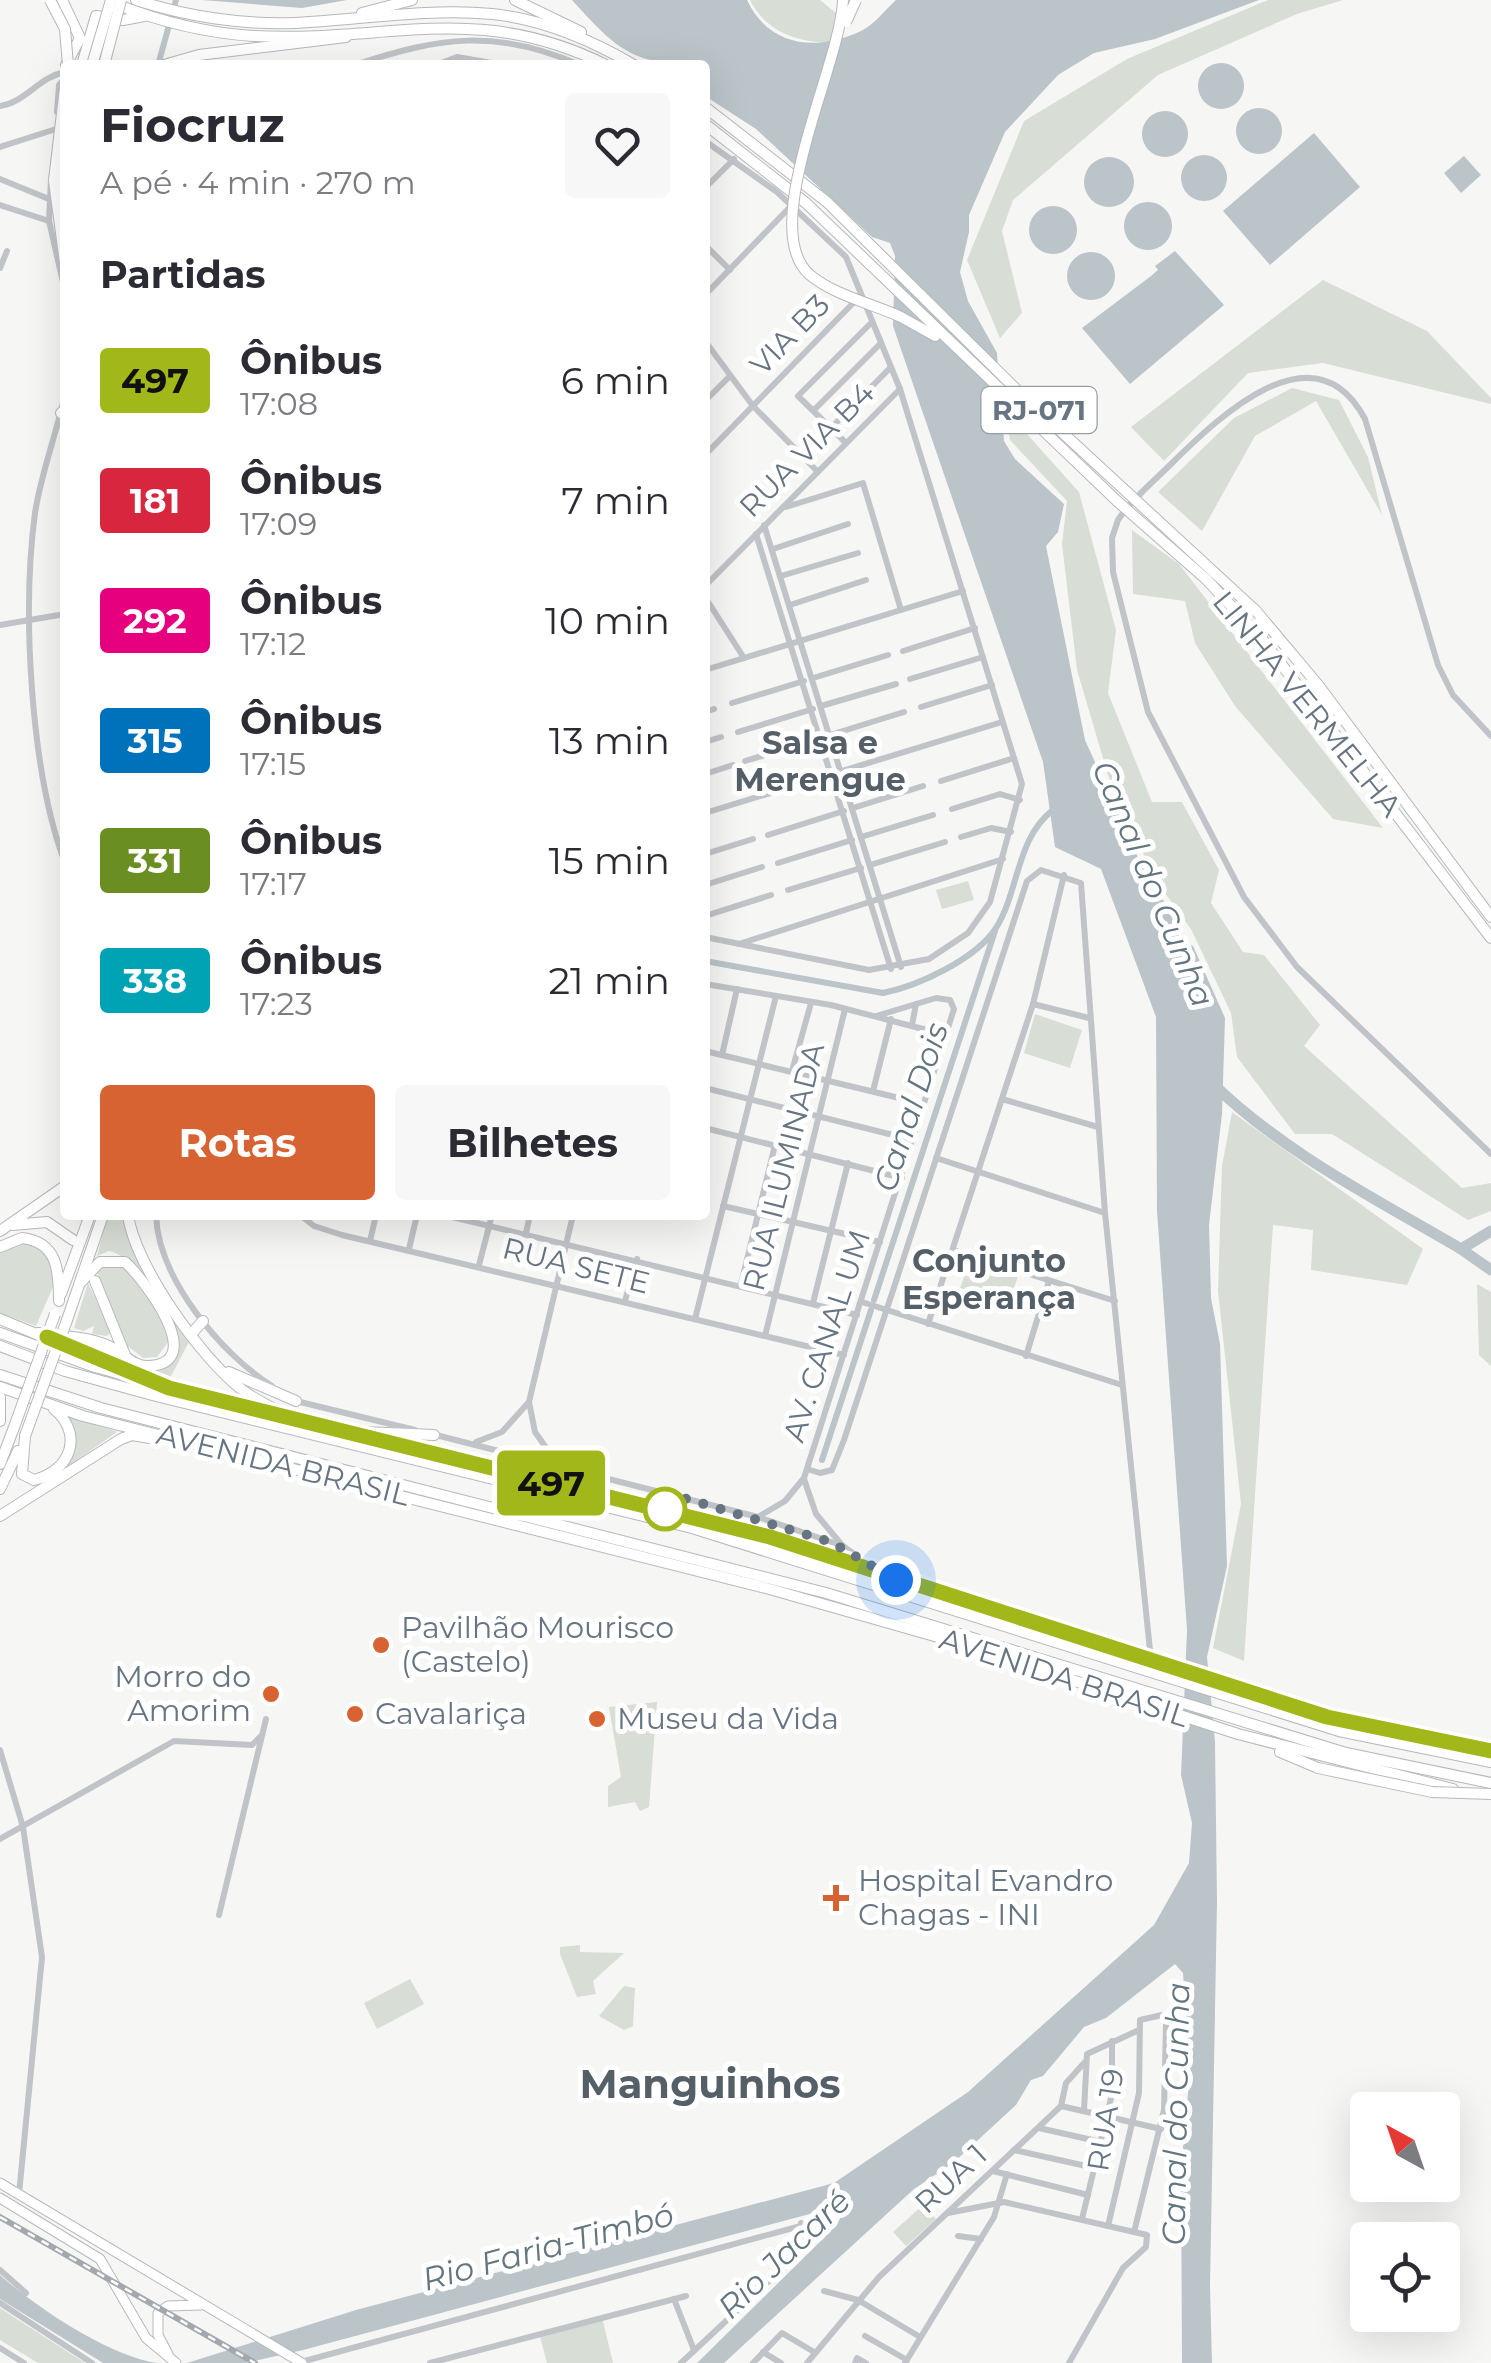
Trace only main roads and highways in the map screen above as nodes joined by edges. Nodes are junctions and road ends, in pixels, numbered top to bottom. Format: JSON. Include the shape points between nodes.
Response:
{"nodes":[{"id":1,"x":50,"y":0,"type":"edge"},
{"id":2,"x":62,"y":0,"type":"edge"},
{"id":3,"x":108,"y":0,"type":"edge"},
{"id":4,"x":121,"y":0,"type":"edge"},
{"id":5,"x":136,"y":0,"type":"edge"},
{"id":6,"x":412,"y":0,"type":"edge"},
{"id":7,"x":515,"y":0,"type":"edge"},
{"id":8,"x":843,"y":0,"type":"edge"},
{"id":9,"x":856,"y":0,"type":"edge"},
{"id":10,"x":152,"y":13,"type":"junction"},
{"id":11,"x":322,"y":22,"type":"junction"},
{"id":12,"x":368,"y":31,"type":"junction"},
{"id":13,"x":64,"y":60,"type":"edge"},
{"id":14,"x":70,"y":60,"type":"edge"},
{"id":15,"x":83,"y":60,"type":"edge"},
{"id":16,"x":93,"y":60,"type":"edge"},
{"id":17,"x":105,"y":60,"type":"edge"},
{"id":18,"x":182,"y":60,"type":"edge"},
{"id":19,"x":593,"y":60,"type":"edge"},
{"id":20,"x":625,"y":60,"type":"edge"},
{"id":21,"x":627,"y":60,"type":"edge"},
{"id":22,"x":710,"y":110,"type":"edge"},
{"id":23,"x":60,"y":116,"type":"edge"},
{"id":24,"x":710,"y":128,"type":"edge"},
{"id":25,"x":60,"y":188,"type":"edge"},
{"id":26,"x":798,"y":190,"type":"junction"},
{"id":27,"x":56,"y":209,"type":"junction"},
{"id":28,"x":60,"y":233,"type":"edge"},
{"id":29,"x":963,"y":357,"type":"junction"},
{"id":30,"x":1443,"y":852,"type":"junction"},
{"id":31,"x":1491,"y":905,"type":"edge"},
{"id":32,"x":1491,"y":917,"type":"edge"},
{"id":33,"x":1491,"y":938,"type":"edge"},
{"id":34,"x":60,"y":1190,"type":"edge"},
{"id":35,"x":88,"y":1220,"type":"edge"},
{"id":36,"x":101,"y":1220,"type":"edge"},
{"id":37,"x":130,"y":1220,"type":"edge"},
{"id":38,"x":4,"y":1229,"type":"edge"},
{"id":39,"x":73,"y":1240,"type":"dead end"},
{"id":40,"x":0,"y":1246,"type":"edge"},
{"id":41,"x":94,"y":1281,"type":"dead end"},
{"id":42,"x":80,"y":1283,"type":"junction"},
{"id":43,"x":59,"y":1300,"type":"junction"},
{"id":44,"x":0,"y":1319,"type":"edge"},
{"id":45,"x":203,"y":1321,"type":"road end"},
{"id":46,"x":0,"y":1333,"type":"edge"},
{"id":47,"x":38,"y":1333,"type":"junction"},
{"id":48,"x":192,"y":1334,"type":"junction"},
{"id":49,"x":0,"y":1346,"type":"edge"},
{"id":50,"x":126,"y":1356,"type":"junction"},
{"id":51,"x":211,"y":1360,"type":"junction"},
{"id":52,"x":0,"y":1374,"type":"edge"},
{"id":53,"x":0,"y":1385,"type":"edge"},
{"id":54,"x":163,"y":1386,"type":"junction"},
{"id":55,"x":0,"y":1398,"type":"edge"},
{"id":56,"x":296,"y":1401,"type":"road end"},
{"id":57,"x":53,"y":1408,"type":"junction"},
{"id":58,"x":0,"y":1421,"type":"edge"},
{"id":59,"x":300,"y":1423,"type":"junction"},
{"id":60,"x":174,"y":1427,"type":"junction"},
{"id":61,"x":338,"y":1430,"type":"junction"},
{"id":62,"x":19,"y":1433,"type":"junction"},
{"id":63,"x":434,"y":1434,"type":"road end"},
{"id":64,"x":203,"y":1445,"type":"junction"},
{"id":65,"x":0,"y":1464,"type":"edge"},
{"id":66,"x":0,"y":1489,"type":"edge"},
{"id":67,"x":638,"y":1502,"type":"junction"},
{"id":68,"x":0,"y":1516,"type":"edge"},
{"id":69,"x":692,"y":1528,"type":"junction"},
{"id":70,"x":1163,"y":1671,"type":"junction"},
{"id":71,"x":1248,"y":1698,"type":"junction"},
{"id":72,"x":1154,"y":1700,"type":"junction"},
{"id":73,"x":1232,"y":1732,"type":"junction"},
{"id":74,"x":1491,"y":1751,"type":"edge"},
{"id":75,"x":1491,"y":1762,"type":"edge"},
{"id":76,"x":1491,"y":1783,"type":"edge"},
{"id":77,"x":1491,"y":1795,"type":"edge"},
{"id":78,"x":0,"y":2183,"type":"edge"},
{"id":79,"x":0,"y":2198,"type":"edge"},
{"id":80,"x":209,"y":2306,"type":"junction"},
{"id":81,"x":174,"y":2362,"type":"edge"},
{"id":82,"x":302,"y":2363,"type":"edge"}],
"edges":[{"from":1,"to":13,"type":"highway","bridge":true,"via":[[65,30]]},
{"from":2,"to":14,"type":"highway","via":[[80,38]]},
{"from":3,"to":10,"type":"highway"},
{"from":3,"to":16,"type":"highway","bridge":true},
{"from":4,"to":17,"type":"highway","bridge":true},
{"from":5,"to":10,"type":"highway"},
{"from":6,"to":11,"type":"highway"},
{"from":7,"to":21,"type":"highway"},
{"from":8,"to":26,"type":"highway","bridge":true},
{"from":9,"to":26,"type":"highway","bridge":true},
{"from":10,"to":11,"type":"highway"},
{"from":10,"to":12,"type":"highway","via":[[252,36]]},
{"from":10,"to":15,"type":"highway","via":[[124,20],[96,16]]},
{"from":11,"to":20,"type":"highway","via":[[493,14],[546,26]]},
{"from":12,"to":18,"type":"highway"},
{"from":12,"to":19,"type":"highway","via":[[515,30]]},
{"from":22,"to":30,"type":"highway","name":"LINHA VERMELHA","number":"RJ-071","bridge":true,"via":[[828,202],[1027,400],[1256,610]]},
{"from":23,"to":27,"type":"highway"},
{"from":24,"to":29,"type":"highway","name":"LINHA VERMELHA","number":"RJ-071","via":[[806,203]]},
{"from":25,"to":27,"type":"highway"},
{"from":26,"to":29,"type":"highway","bridge":true,"via":[[790,237],[806,271],[922,328]]},
{"from":27,"to":28,"type":"highway"},
{"from":29,"to":33,"type":"highway","name":"LINHA VERMELHA","number":"RJ-071","bridge":true,"via":[[1262,638]]},
{"from":30,"to":31,"type":"highway"},
{"from":30,"to":32,"type":"highway","name":"LINHA VERMELHA","number":"RJ-071"},
{"from":34,"to":38,"type":"highway"},
{"from":35,"to":43,"type":"highway"},
{"from":36,"to":42,"type":"highway"},
{"from":37,"to":48,"type":"highway","via":[[141,1253]]},
{"from":38,"to":39,"type":"highway","via":[[39,1220]]},
{"from":40,"to":43,"type":"highway","via":[[22,1238],[47,1249],[58,1262]]},
{"from":41,"to":50,"type":"highway"},
{"from":42,"to":50,"type":"highway","via":[[100,1262],[117,1260],[155,1298],[174,1336],[171,1351],[151,1366]]},
{"from":42,"to":62,"type":"highway","bridge":true},
{"from":43,"to":62,"type":"highway","bridge":true},
{"from":44,"to":47,"type":"highway"},
{"from":45,"to":48,"type":"highway"},
{"from":46,"to":54,"type":"highway","name":"AVENIDA BRASIL"},
{"from":47,"to":50,"type":"highway","via":[[104,1343]]},
{"from":47,"to":54,"type":"highway"},
{"from":48,"to":51,"type":"highway"},
{"from":49,"to":69,"type":"highway","name":"AVENIDA BRASIL","via":[[156,1396]]},
{"from":51,"to":56,"type":"highway"},
{"from":51,"to":59,"type":"highway","via":[[241,1390]]},
{"from":52,"to":60,"type":"highway","name":"AVENIDA BRASIL"},
{"from":53,"to":57,"type":"highway","name":"AVENIDA BRASIL"},
{"from":53,"to":60,"type":"highway"},
{"from":54,"to":59,"type":"highway","name":"AVENIDA BRASIL"},
{"from":55,"to":58,"type":"highway"},
{"from":57,"to":62,"type":"highway","via":[[72,1438],[60,1468],[41,1479],[22,1474]]},
{"from":57,"to":64,"type":"highway","name":"AVENIDA BRASIL"},
{"from":59,"to":61,"type":"highway","name":"AVENIDA BRASIL"},
{"from":60,"to":72,"type":"highway","name":"AVENIDA BRASIL","via":[[826,1592]]},
{"from":61,"to":63,"type":"highway"},
{"from":61,"to":67,"type":"highway","name":"AVENIDA BRASIL"},
{"from":62,"to":65,"type":"highway"},
{"from":62,"to":66,"type":"highway"},
{"from":64,"to":68,"type":"highway","via":[[127,1436]]},
{"from":64,"to":72,"type":"highway","name":"AVENIDA BRASIL","via":[[766,1588]]},
{"from":67,"to":69,"type":"highway"},
{"from":67,"to":70,"type":"highway","name":"AVENIDA BRASIL","via":[[770,1537],[1151,1661]]},
{"from":69,"to":70,"type":"highway","name":"AVENIDA BRASIL"},
{"from":70,"to":71,"type":"highway","name":"AVENIDA BRASIL"},
{"from":71,"to":74,"type":"highway","name":"AVENIDA BRASIL"},
{"from":71,"to":75,"type":"highway","name":"AVENIDA BRASIL","via":[[1382,1743]]},
{"from":72,"to":73,"type":"highway","name":"AVENIDA BRASIL"},
{"from":72,"to":76,"type":"highway","name":"AVENIDA BRASIL","via":[[1370,1760]]},
{"from":73,"to":77,"type":"highway","name":"AVENIDA BRASIL","via":[[1404,1780]]},
{"from":73,"to":77,"type":"highway","bridge":true,"via":[[1318,1768],[1432,1792]]},
{"from":78,"to":80,"type":"main road"},
{"from":79,"to":81,"type":"main road","via":[[100,2259],[136,2324]]},
{"from":80,"to":81,"type":"main road","via":[[160,2310],[156,2328]]},
{"from":80,"to":82,"type":"main road"}]}
